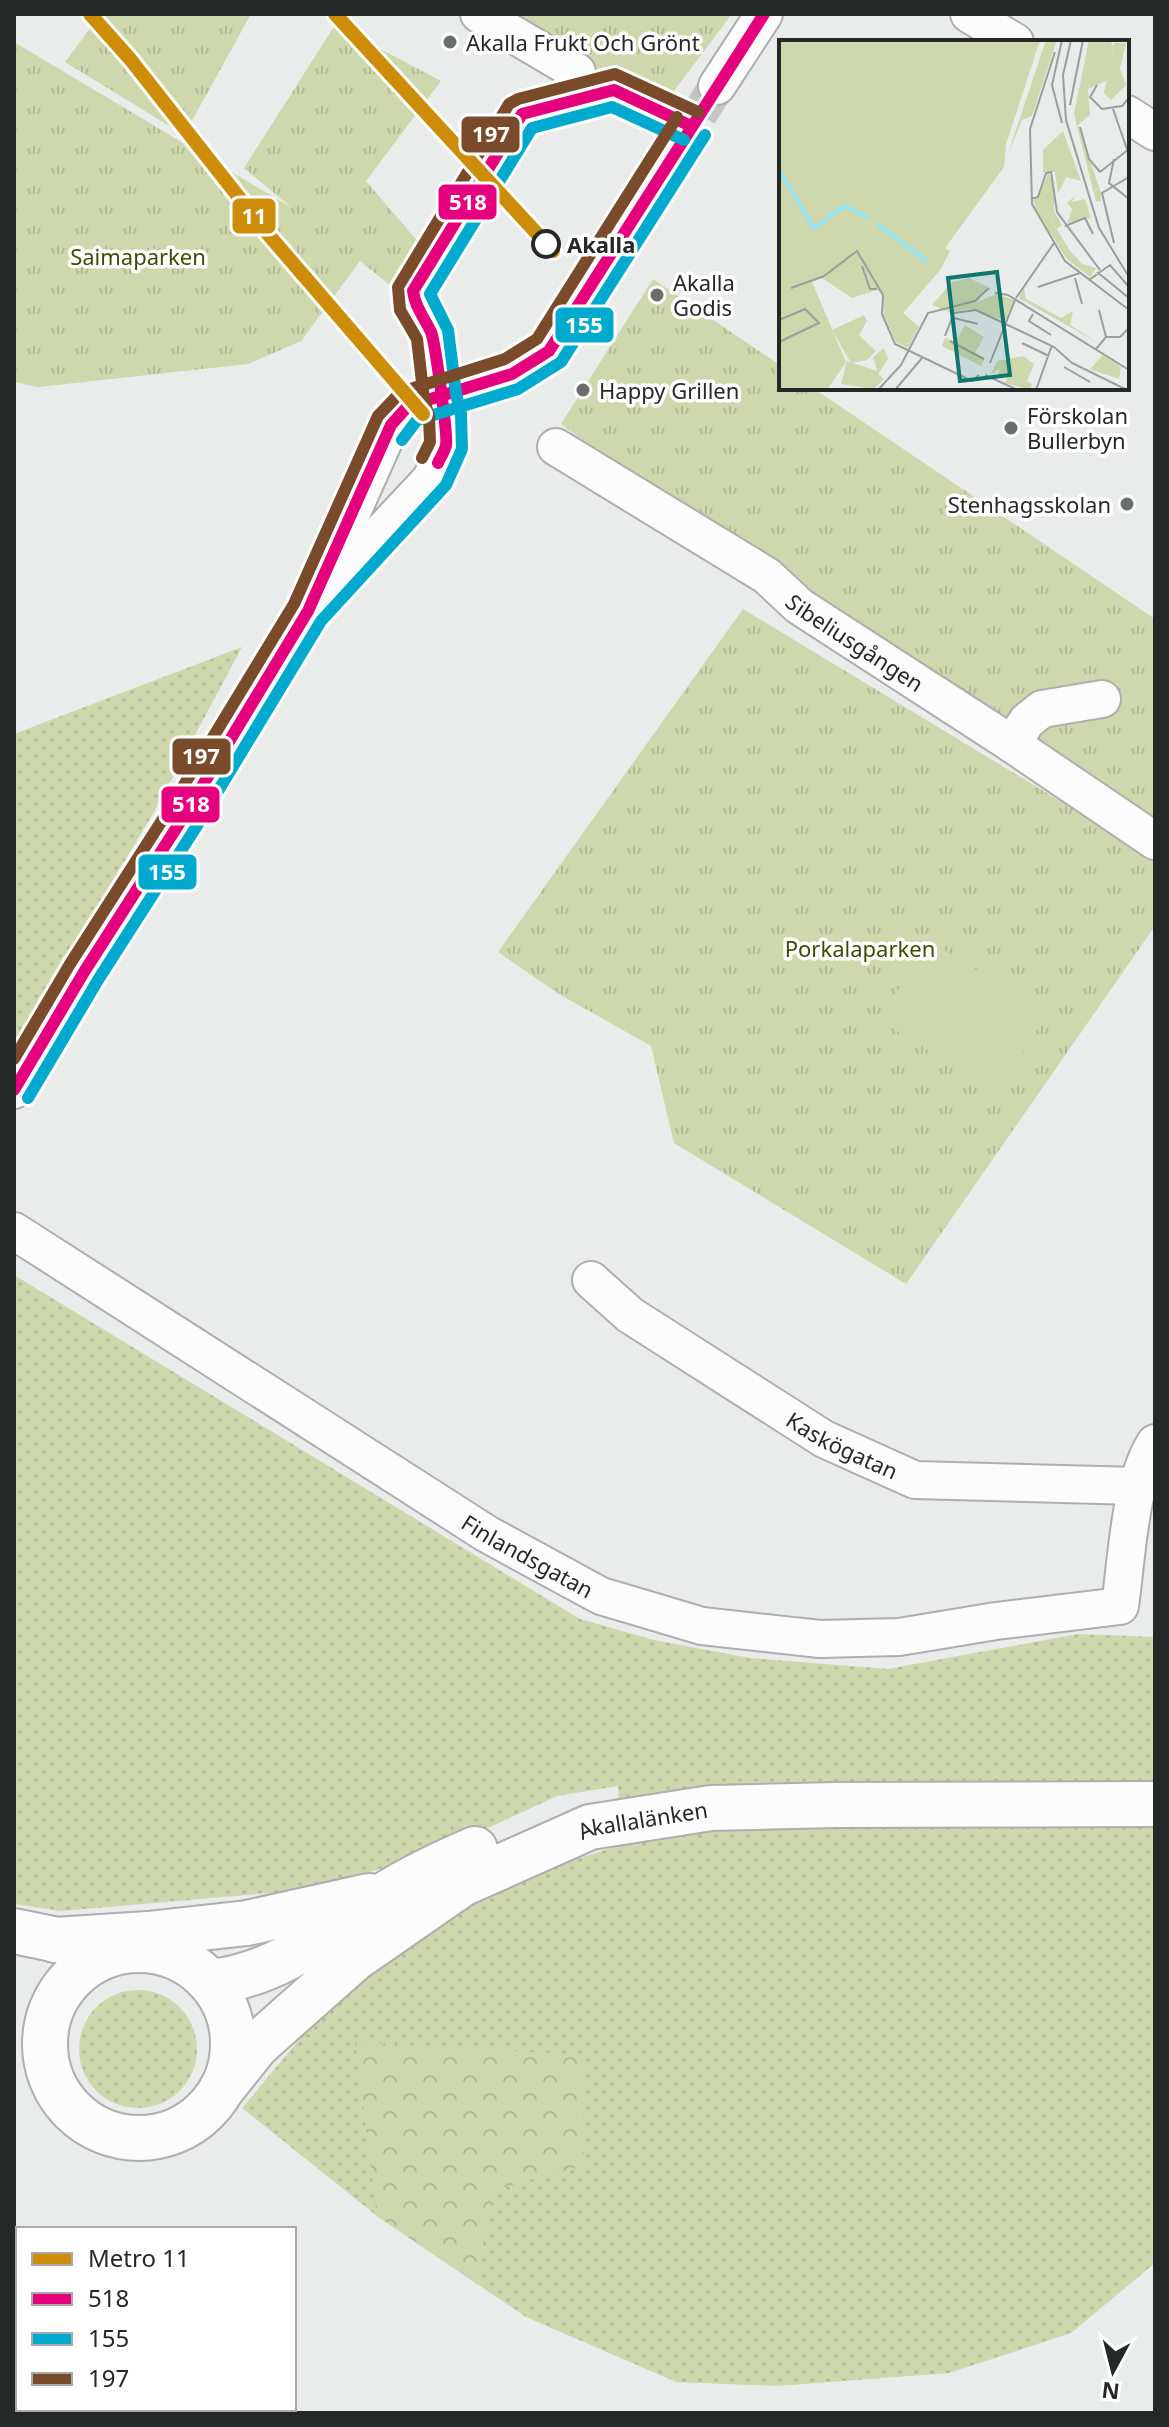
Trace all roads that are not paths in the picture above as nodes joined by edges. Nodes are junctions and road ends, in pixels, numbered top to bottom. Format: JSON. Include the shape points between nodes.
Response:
{"nodes":[{"id":1,"x":479,"y":14,"type":"edge"},
{"id":2,"x":764,"y":14,"type":"edge"},
{"id":3,"x":969,"y":14,"type":"edge"},
{"id":4,"x":1012,"y":40,"type":"edge"},
{"id":5,"x":577,"y":72,"type":"dead end"},
{"id":6,"x":717,"y":86,"type":"tunnel mouth"},
{"id":7,"x":1129,"y":115,"type":"edge"},
{"id":8,"x":1155,"y":132,"type":"edge"},
{"id":9,"x":432,"y":334,"type":"tunnel mouth"},
{"id":10,"x":512,"y":374,"type":"tunnel mouth"},
{"id":11,"x":440,"y":397,"type":"junction"},
{"id":12,"x":556,"y":447,"type":"dead end"},
{"id":13,"x":308,"y":611,"type":"junction"},
{"id":14,"x":1102,"y":699,"type":"dead end"},
{"id":15,"x":1012,"y":744,"type":"junction"},
{"id":16,"x":1155,"y":841,"type":"edge"},
{"id":17,"x":14,"y":1090,"type":"edge"},
{"id":18,"x":14,"y":1231,"type":"edge"},
{"id":19,"x":591,"y":1280,"type":"dead end"},
{"id":20,"x":1155,"y":1443,"type":"edge"},
{"id":21,"x":1137,"y":1486,"type":"junction"},
{"id":22,"x":1155,"y":1779,"type":"edge"},
{"id":23,"x":1155,"y":1804,"type":"edge"},
{"id":24,"x":389,"y":1892,"type":"junction"},
{"id":25,"x":34,"y":1936,"type":"edge"},
{"id":26,"x":117,"y":1952,"type":"junction"},
{"id":27,"x":211,"y":1982,"type":"junction"},
{"id":28,"x":29,"y":2021,"type":"edge"},
{"id":29,"x":221,"y":2090,"type":"junction"}],
"edges":[{"from":1,"to":5,"type":"street"},
{"from":2,"to":6,"type":"street"},
{"from":3,"to":4,"type":"street"},
{"from":7,"to":8,"type":"street"},
{"from":9,"to":11,"type":"street"},
{"from":10,"to":11,"type":"street"},
{"from":11,"to":13,"type":"street","via":[[408,406],[391,425]]},
{"from":11,"to":13,"type":"street","via":[[446,445],[431,479]]},
{"from":12,"to":15,"type":"street","name":"Sibeliusgången","via":[[767,576],[799,606]]},
{"from":13,"to":17,"type":"street"},
{"from":14,"to":15,"type":"street","via":[[1042,709]]},
{"from":15,"to":16,"type":"street","name":"Sibeliusgången"},
{"from":18,"to":21,"type":"street","name":"Finlandsgatan","via":[[487,1534],[601,1596],[702,1626],[820,1639],[899,1637],[1120,1606]]},
{"from":19,"to":21,"type":"street","name":"Kaskögatan","via":[[630,1315],[824,1439],[915,1480]]},
{"from":20,"to":21,"type":"street"},
{"from":22,"to":24,"type":"main road","name":"Akallalänken","via":[[798,1778],[678,1787],[558,1813]]},
{"from":23,"to":29,"type":"main road","name":"Akallalänken","via":[[711,1808],[590,1827],[462,1884],[354,1959],[257,2045]]},
{"from":24,"to":25,"type":"main road","via":[[247,1923],[148,1934]]},
{"from":24,"to":27,"type":"main road","name":"Akallalänken","via":[[310,1947],[249,1976]]},
{"from":25,"to":26,"type":"main road"},
{"from":26,"to":27,"type":"main road","via":[[143,1949],[168,1954]]},
{"from":26,"to":28,"type":"main road","via":[[90,1963],[68,1981],[52,2006]]},
{"from":27,"to":29,"type":"main road","via":[[226,2007],[233,2035],[231,2063]]},
{"from":28,"to":29,"type":"main road","via":[[55,2087],[71,2109],[92,2126],[118,2136],[167,2134],[205,2111]]}]}
